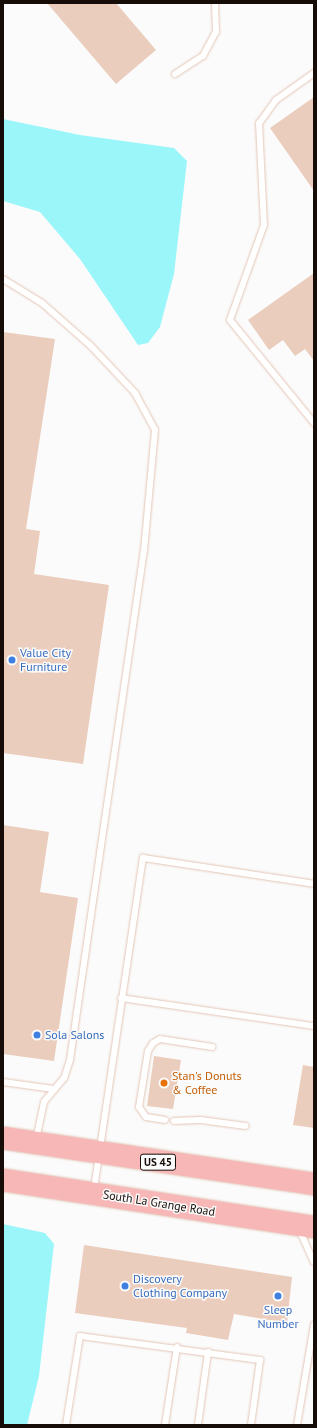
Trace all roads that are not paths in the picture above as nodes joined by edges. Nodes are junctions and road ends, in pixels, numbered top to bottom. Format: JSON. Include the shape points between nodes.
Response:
{"nodes":[{"id":1,"x":215,"y":3,"type":"edge"},
{"id":2,"x":314,"y":73,"type":"edge"},
{"id":3,"x":175,"y":74,"type":"dead end"},
{"id":4,"x":3,"y":279,"type":"edge"},
{"id":5,"x":314,"y":424,"type":"edge"},
{"id":6,"x":314,"y":884,"type":"edge"},
{"id":7,"x":121,"y":998,"type":"junction"},
{"id":8,"x":314,"y":1026,"type":"edge"},
{"id":9,"x":212,"y":1048,"type":"dead end"},
{"id":10,"x":3,"y":1082,"type":"edge"},
{"id":11,"x":54,"y":1089,"type":"junction"},
{"id":12,"x":165,"y":1120,"type":"dead end"},
{"id":13,"x":174,"y":1121,"type":"dead end"},
{"id":14,"x":246,"y":1126,"type":"dead end"},
{"id":15,"x":3,"y":1138,"type":"edge"},
{"id":16,"x":36,"y":1143,"type":"junction"},
{"id":17,"x":100,"y":1154,"type":"junction"},
{"id":18,"x":3,"y":1180,"type":"edge"},
{"id":19,"x":314,"y":1184,"type":"edge"},
{"id":20,"x":94,"y":1193,"type":"junction"},
{"id":21,"x":305,"y":1226,"type":"edge"},
{"id":22,"x":314,"y":1262,"type":"edge"},
{"id":23,"x":314,"y":1324,"type":"edge"},
{"id":24,"x":177,"y":1347,"type":"junction"},
{"id":25,"x":208,"y":1352,"type":"junction"},
{"id":26,"x":66,"y":1425,"type":"edge"},
{"id":27,"x":165,"y":1425,"type":"edge"},
{"id":28,"x":198,"y":1425,"type":"edge"},
{"id":29,"x":251,"y":1425,"type":"edge"},
{"id":30,"x":297,"y":1425,"type":"edge"}],
"edges":[{"from":1,"to":3,"type":"lane","via":[[216,32],[203,56]]},
{"from":2,"to":5,"type":"lane","via":[[276,100],[258,123],[264,225],[230,320]]},
{"from":4,"to":11,"type":"lane","via":[[42,303],[90,345],[135,393],[155,430],[144,550],[70,1060],[64,1078]]},
{"from":6,"to":7,"type":"lane","via":[[143,858]]},
{"from":7,"to":8,"type":"lane"},
{"from":7,"to":17,"type":"lane"},
{"from":9,"to":12,"type":"lane","via":[[160,1039],[152,1043],[148,1051],[139,1107],[146,1117]]},
{"from":10,"to":11,"type":"lane"},
{"from":11,"to":16,"type":"lane","via":[[44,1102]]},
{"from":13,"to":14,"type":"lane","via":[[201,1120]]},
{"from":15,"to":16,"type":"highway","number":"US 45"},
{"from":16,"to":17,"type":"highway","number":"US 45"},
{"from":17,"to":19,"type":"highway","number":"US 45"},
{"from":17,"to":20,"type":"lane"},
{"from":18,"to":20,"type":"highway","name":"South La Grange Road"},
{"from":20,"to":21,"type":"highway","name":"South La Grange Road"},
{"from":21,"to":22,"type":"lane"},
{"from":23,"to":30,"type":"lane"},
{"from":24,"to":25,"type":"lane"},
{"from":24,"to":26,"type":"lane","via":[[80,1336]]},
{"from":24,"to":27,"type":"lane"},
{"from":25,"to":28,"type":"lane"},
{"from":25,"to":29,"type":"lane","via":[[260,1360]]}]}
